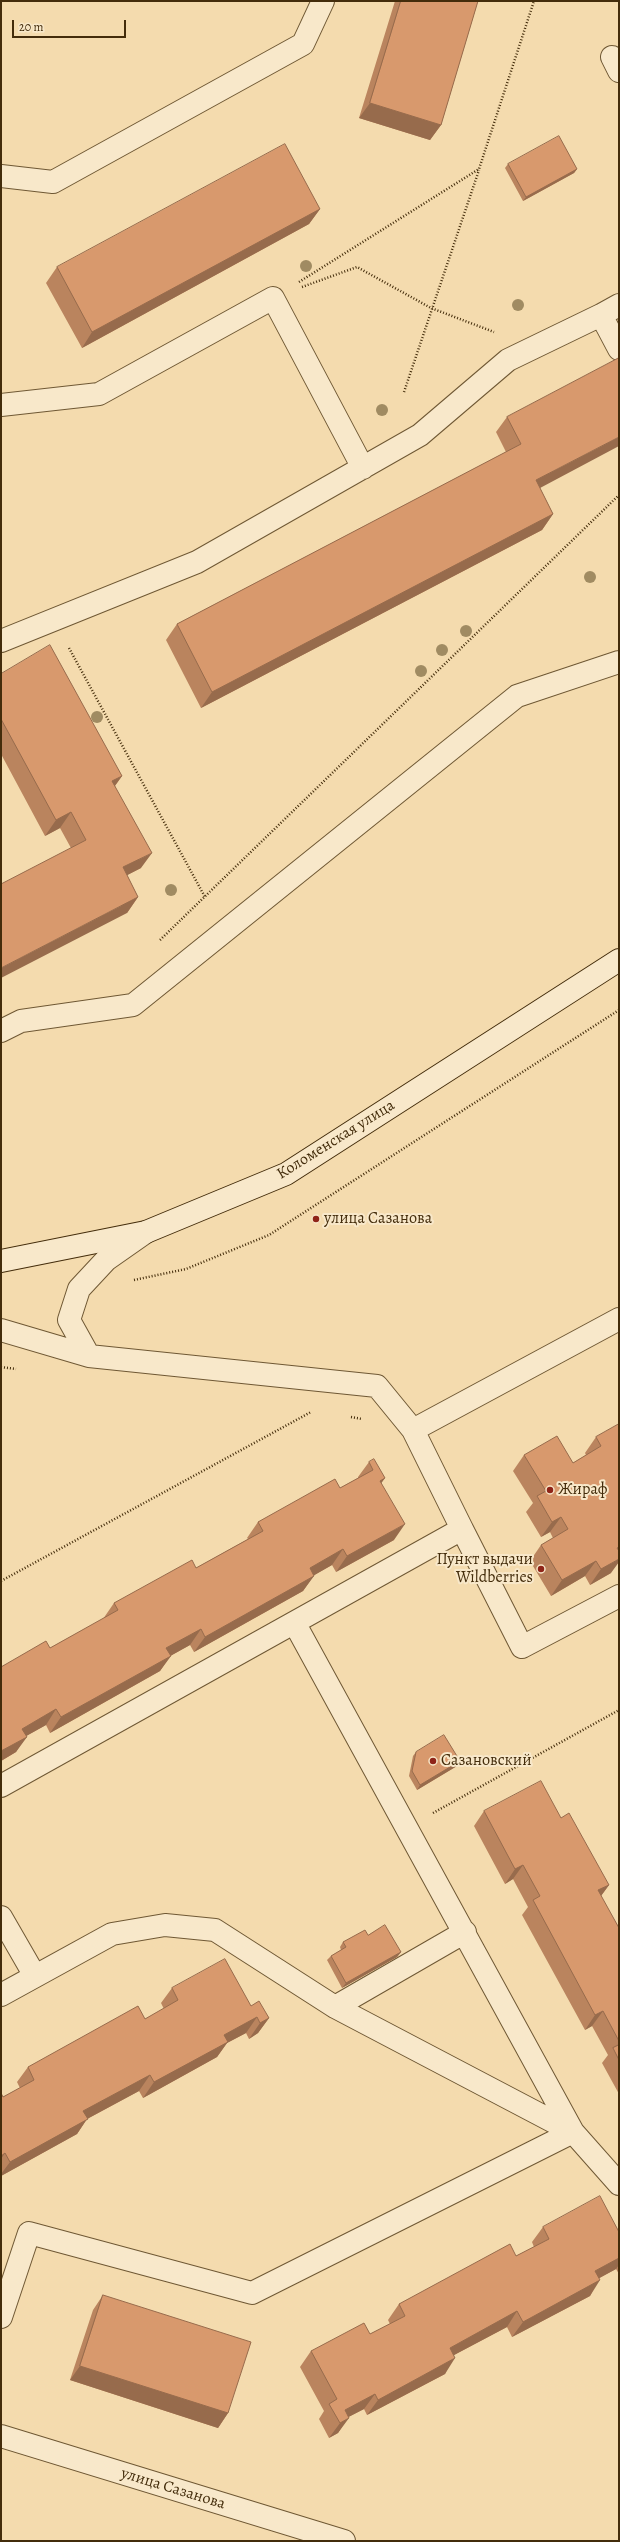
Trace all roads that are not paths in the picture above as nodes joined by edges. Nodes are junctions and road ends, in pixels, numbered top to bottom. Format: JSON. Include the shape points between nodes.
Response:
{"nodes":[{"id":1,"x":323,"y":1,"type":"edge"},
{"id":2,"x":1,"y":176,"type":"edge"},
{"id":3,"x":610,"y":310,"type":"edge"},
{"id":4,"x":619,"y":349,"type":"edge"},
{"id":5,"x":1,"y":405,"type":"edge"},
{"id":6,"x":363,"y":468,"type":"junction"},
{"id":7,"x":1,"y":641,"type":"edge"},
{"id":8,"x":619,"y":662,"type":"edge"},
{"id":9,"x":619,"y":960,"type":"edge"},
{"id":10,"x":1,"y":1032,"type":"edge"},
{"id":11,"x":146,"y":1232,"type":"junction"},
{"id":12,"x":1,"y":1261,"type":"edge"},
{"id":13,"x":619,"y":1319,"type":"edge"},
{"id":14,"x":1,"y":1330,"type":"edge"},
{"id":15,"x":89,"y":1356,"type":"junction"},
{"id":16,"x":413,"y":1430,"type":"junction"},
{"id":17,"x":462,"y":1529,"type":"junction"},
{"id":18,"x":619,"y":1596,"type":"edge"},
{"id":19,"x":294,"y":1624,"type":"junction"},
{"id":20,"x":1,"y":1786,"type":"edge"},
{"id":21,"x":1,"y":1917,"type":"edge"},
{"id":22,"x":465,"y":1932,"type":"junction"},
{"id":23,"x":35,"y":1976,"type":"junction"},
{"id":24,"x":1,"y":1995,"type":"edge"},
{"id":25,"x":335,"y":2007,"type":"junction"},
{"id":26,"x":573,"y":2132,"type":"junction"},
{"id":27,"x":619,"y":2184,"type":"edge"},
{"id":28,"x":1,"y":2317,"type":"edge"},
{"id":29,"x":1,"y":2436,"type":"edge"},
{"id":30,"x":344,"y":2541,"type":"edge"}],
"edges":[{"from":1,"to":2,"type":"main road","via":[[303,44],[53,182]]},
{"from":3,"to":4,"type":"main road"},
{"from":3,"to":6,"type":"main road","via":[[508,360],[420,435]]},
{"from":5,"to":6,"type":"main road","via":[[99,394],[273,298]]},
{"from":6,"to":7,"type":"main road","via":[[197,562]]},
{"from":8,"to":10,"type":"main road","via":[[517,696],[133,1005],[21,1021]]},
{"from":9,"to":11,"type":"main road","name":"Коломенская улица","via":[[286,1174]]},
{"from":11,"to":12,"type":"main road","name":"Коломенская улица"},
{"from":11,"to":15,"type":"main road","via":[[106,1260],[79,1289],[69,1320]]},
{"from":13,"to":16,"type":"main road"},
{"from":14,"to":15,"type":"main road"},
{"from":15,"to":16,"type":"main road","via":[[377,1386]]},
{"from":16,"to":17,"type":"main road"},
{"from":17,"to":18,"type":"main road","via":[[522,1647]]},
{"from":17,"to":19,"type":"main road"},
{"from":19,"to":20,"type":"main road"},
{"from":19,"to":22,"type":"main road"},
{"from":21,"to":23,"type":"main road"},
{"from":22,"to":25,"type":"main road"},
{"from":22,"to":26,"type":"main road"},
{"from":23,"to":24,"type":"main road"},
{"from":23,"to":25,"type":"main road","via":[[112,1934],[165,1925],[216,1930]]},
{"from":25,"to":26,"type":"main road"},
{"from":26,"to":27,"type":"main road"},
{"from":26,"to":28,"type":"main road","via":[[252,2293],[29,2233]]},
{"from":29,"to":30,"type":"main road","name":"улица Сазанова"}]}
